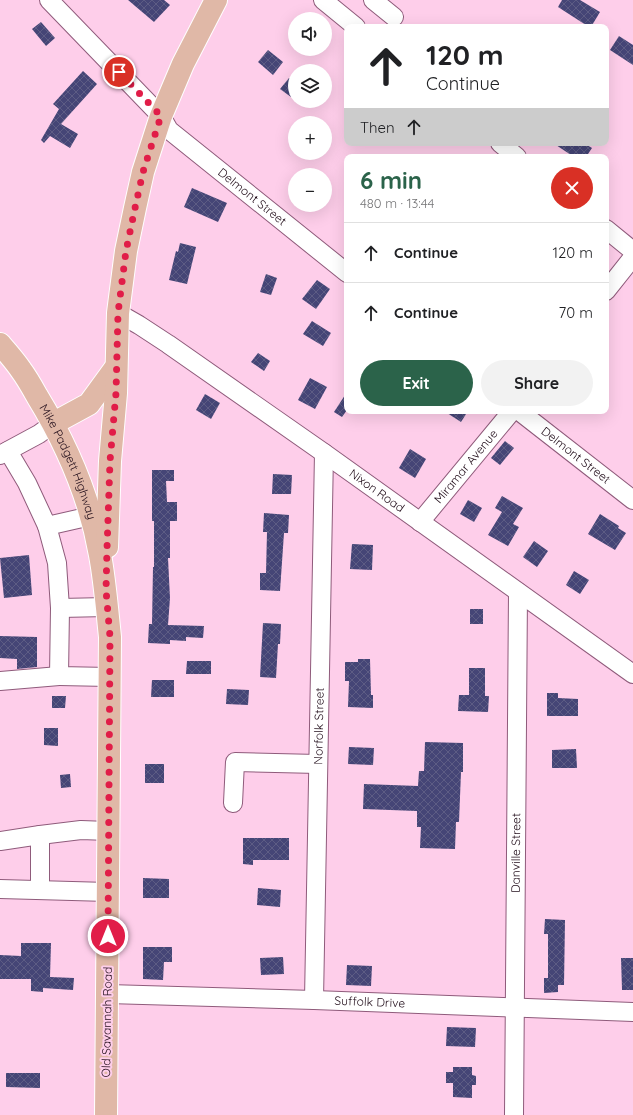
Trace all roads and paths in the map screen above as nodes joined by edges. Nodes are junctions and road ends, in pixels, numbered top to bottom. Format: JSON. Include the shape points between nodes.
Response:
{"nodes":[{"id":1,"x":49,"y":0,"type":"edge"},
{"id":2,"x":216,"y":0,"type":"edge"},
{"id":3,"x":323,"y":0,"type":"edge"},
{"id":4,"x":373,"y":0,"type":"edge"},
{"id":5,"x":394,"y":17,"type":"dead end"},
{"id":6,"x":352,"y":24,"type":"edge"},
{"id":7,"x":161,"y":116,"type":"junction"},
{"id":8,"x":504,"y":146,"type":"edge"},
{"id":9,"x":513,"y":154,"type":"edge"},
{"id":10,"x":609,"y":231,"type":"edge"},
{"id":11,"x":633,"y":251,"type":"edge"},
{"id":12,"x":633,"y":256,"type":"edge"},
{"id":13,"x":344,"y":271,"type":"edge"},
{"id":14,"x":609,"y":287,"type":"edge"},
{"id":15,"x":118,"y":313,"type":"junction"},
{"id":16,"x":0,"y":344,"type":"edge"},
{"id":17,"x":116,"y":367,"type":"junction"},
{"id":18,"x":510,"y":414,"type":"edge"},
{"id":19,"x":523,"y":414,"type":"edge"},
{"id":20,"x":54,"y":423,"type":"junction"},
{"id":21,"x":4,"y":453,"type":"edge"},
{"id":22,"x":324,"y":453,"type":"junction"},
{"id":23,"x":633,"y":500,"type":"edge"},
{"id":24,"x":91,"y":516,"type":"junction"},
{"id":25,"x":420,"y":522,"type":"junction"},
{"id":26,"x":47,"y":526,"type":"junction"},
{"id":27,"x":518,"y":592,"type":"junction"},
{"id":28,"x":106,"y":598,"type":"junction"},
{"id":29,"x":60,"y":608,"type":"junction"},
{"id":30,"x":633,"y":674,"type":"edge"},
{"id":31,"x":59,"y":676,"type":"junction"},
{"id":32,"x":109,"y":677,"type":"junction"},
{"id":33,"x":0,"y":681,"type":"edge"},
{"id":34,"x":109,"y":712,"type":"joint"},
{"id":35,"x":318,"y":764,"type":"junction"},
{"id":36,"x":233,"y":803,"type":"dead end"},
{"id":37,"x":108,"y":831,"type":"junction"},
{"id":38,"x":40,"y":835,"type":"junction"},
{"id":39,"x":0,"y":841,"type":"edge"},
{"id":40,"x":0,"y":889,"type":"edge"},
{"id":41,"x":40,"y":890,"type":"junction"},
{"id":42,"x":108,"y":892,"type":"junction"},
{"id":43,"x":108,"y":994,"type":"junction"},
{"id":44,"x":314,"y":1000,"type":"junction"},
{"id":45,"x":514,"y":1008,"type":"junction"},
{"id":46,"x":633,"y":1012,"type":"edge"},
{"id":47,"x":106,"y":1115,"type":"edge"},
{"id":48,"x":514,"y":1115,"type":"edge"}],
"edges":[{"from":1,"to":7,"type":"street","name":"Delmont Street"},
{"from":2,"to":7,"type":"main road","via":[[183,64]]},
{"from":3,"to":6,"type":"street"},
{"from":4,"to":5,"type":"street"},
{"from":7,"to":13,"type":"street","name":"Delmont Street","via":[[169,130]]},
{"from":7,"to":15,"type":"main road","via":[[143,172],[135,208],[126,251]]},
{"from":8,"to":9,"type":"street"},
{"from":10,"to":11,"type":"street"},
{"from":12,"to":14,"type":"street"},
{"from":15,"to":17,"type":"main road"},
{"from":15,"to":22,"type":"street","name":"Nixon Road","via":[[168,344]]},
{"from":16,"to":20,"type":"main road","name":"Mike Padgett Highway","via":[[21,370]]},
{"from":17,"to":20,"type":"main road","via":[[89,404]]},
{"from":17,"to":28,"type":"main road","via":[[109,476]]},
{"from":18,"to":25,"type":"street","name":"Miramar Avenue"},
{"from":19,"to":23,"type":"street","name":"Delmont Street"},
{"from":20,"to":21,"type":"street"},
{"from":20,"to":24,"type":"main road","name":"Mike Padgett Highway","via":[[69,454]]},
{"from":21,"to":26,"type":"street","via":[[27,483]]},
{"from":22,"to":25,"type":"street","name":"Nixon Road"},
{"from":22,"to":35,"type":"street","name":"Norfolk Street"},
{"from":24,"to":26,"type":"street"},
{"from":24,"to":28,"type":"main road","name":"Mike Padgett Highway","via":[[100,554]]},
{"from":25,"to":27,"type":"street","name":"Nixon Road"},
{"from":26,"to":29,"type":"street","via":[[57,563]]},
{"from":27,"to":30,"type":"street","name":"Nixon Road"},
{"from":27,"to":45,"type":"street","name":"Danville Street"},
{"from":28,"to":29,"type":"street"},
{"from":28,"to":32,"type":"main road","name":"Mike Padgett Highway","via":[[110,637]]},
{"from":29,"to":31,"type":"street"},
{"from":31,"to":32,"type":"street"},
{"from":31,"to":33,"type":"street"},
{"from":32,"to":34,"type":"main road","name":"Mike Padgett Highway"},
{"from":34,"to":37,"type":"main road","name":"Old Savannah Road"},
{"from":35,"to":36,"type":"street","via":[[235,762]]},
{"from":35,"to":44,"type":"street","name":"Norfolk Street"},
{"from":37,"to":38,"type":"street","via":[[81,830]]},
{"from":37,"to":42,"type":"main road","name":"Old Savannah Road"},
{"from":38,"to":39,"type":"street"},
{"from":38,"to":41,"type":"street"},
{"from":40,"to":41,"type":"street"},
{"from":41,"to":42,"type":"street"},
{"from":42,"to":43,"type":"main road","name":"Old Savannah Road"},
{"from":43,"to":44,"type":"street","name":"Suffolk Drive"},
{"from":43,"to":47,"type":"main road","name":"Old Savannah Road"},
{"from":44,"to":45,"type":"street","name":"Suffolk Drive"},
{"from":45,"to":46,"type":"street","name":"Suffolk Drive"},
{"from":45,"to":48,"type":"street","name":"Danville Street"}]}
